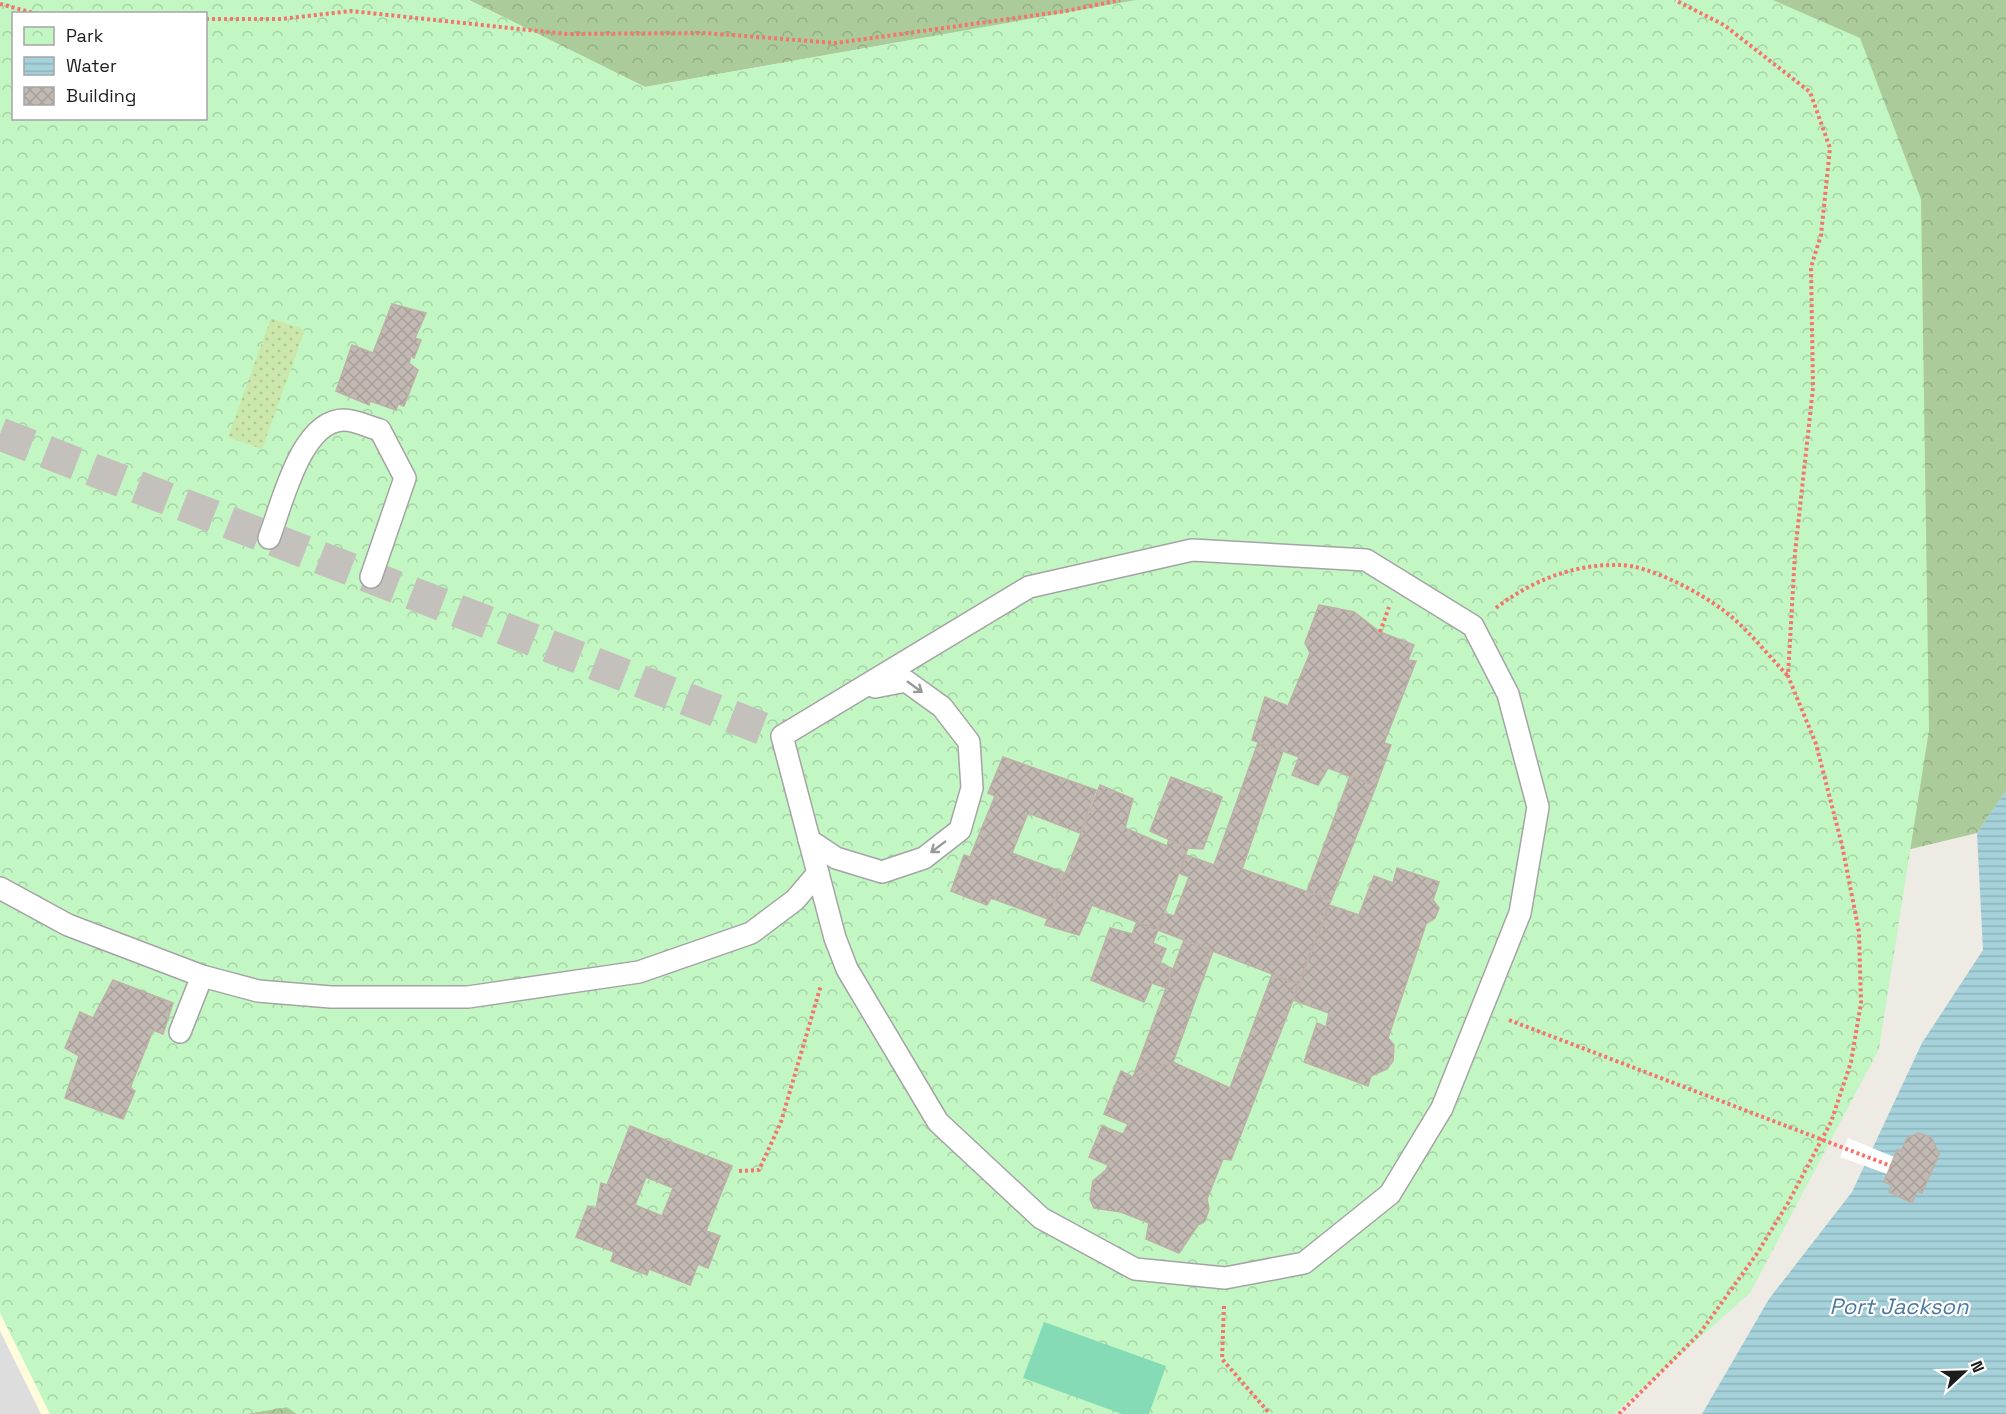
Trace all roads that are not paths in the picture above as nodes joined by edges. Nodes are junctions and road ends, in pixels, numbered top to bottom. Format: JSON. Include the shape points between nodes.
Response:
{"nodes":[{"id":1,"x":269,"y":538,"type":"dead end"},
{"id":2,"x":371,"y":577,"type":"dead end"},
{"id":3,"x":859,"y":690,"type":"junction"},
{"id":4,"x":809,"y":840,"type":"junction"},
{"id":5,"x":818,"y":873,"type":"junction"},
{"id":6,"x":0,"y":888,"type":"edge"},
{"id":7,"x":202,"y":976,"type":"junction"},
{"id":8,"x":180,"y":1032,"type":"dead end"}],
"edges":[{"from":1,"to":2,"type":"lane","via":[[303,448],[323,424],[345,420],[380,430],[405,478]]},
{"from":3,"to":4,"type":"lane","via":[[782,736]]},
{"from":3,"to":4,"type":"lane","one_way":true,"via":[[906,681],[942,707],[969,742],[972,788],[960,830],[924,858],[882,872],[836,858]]},
{"from":3,"to":5,"type":"lane","via":[[1029,587],[1192,550],[1366,560],[1473,626],[1508,694],[1538,807],[1520,913],[1442,1108],[1390,1194],[1304,1263],[1225,1278],[1134,1269],[1082,1241],[1041,1218],[938,1122],[847,969]]},
{"from":4,"to":5,"type":"lane"},
{"from":5,"to":7,"type":"lane","via":[[795,900],[751,933],[639,972],[456,997],[321,997],[258,991]]},
{"from":6,"to":7,"type":"lane","via":[[68,925]]},
{"from":7,"to":8,"type":"lane"}]}
